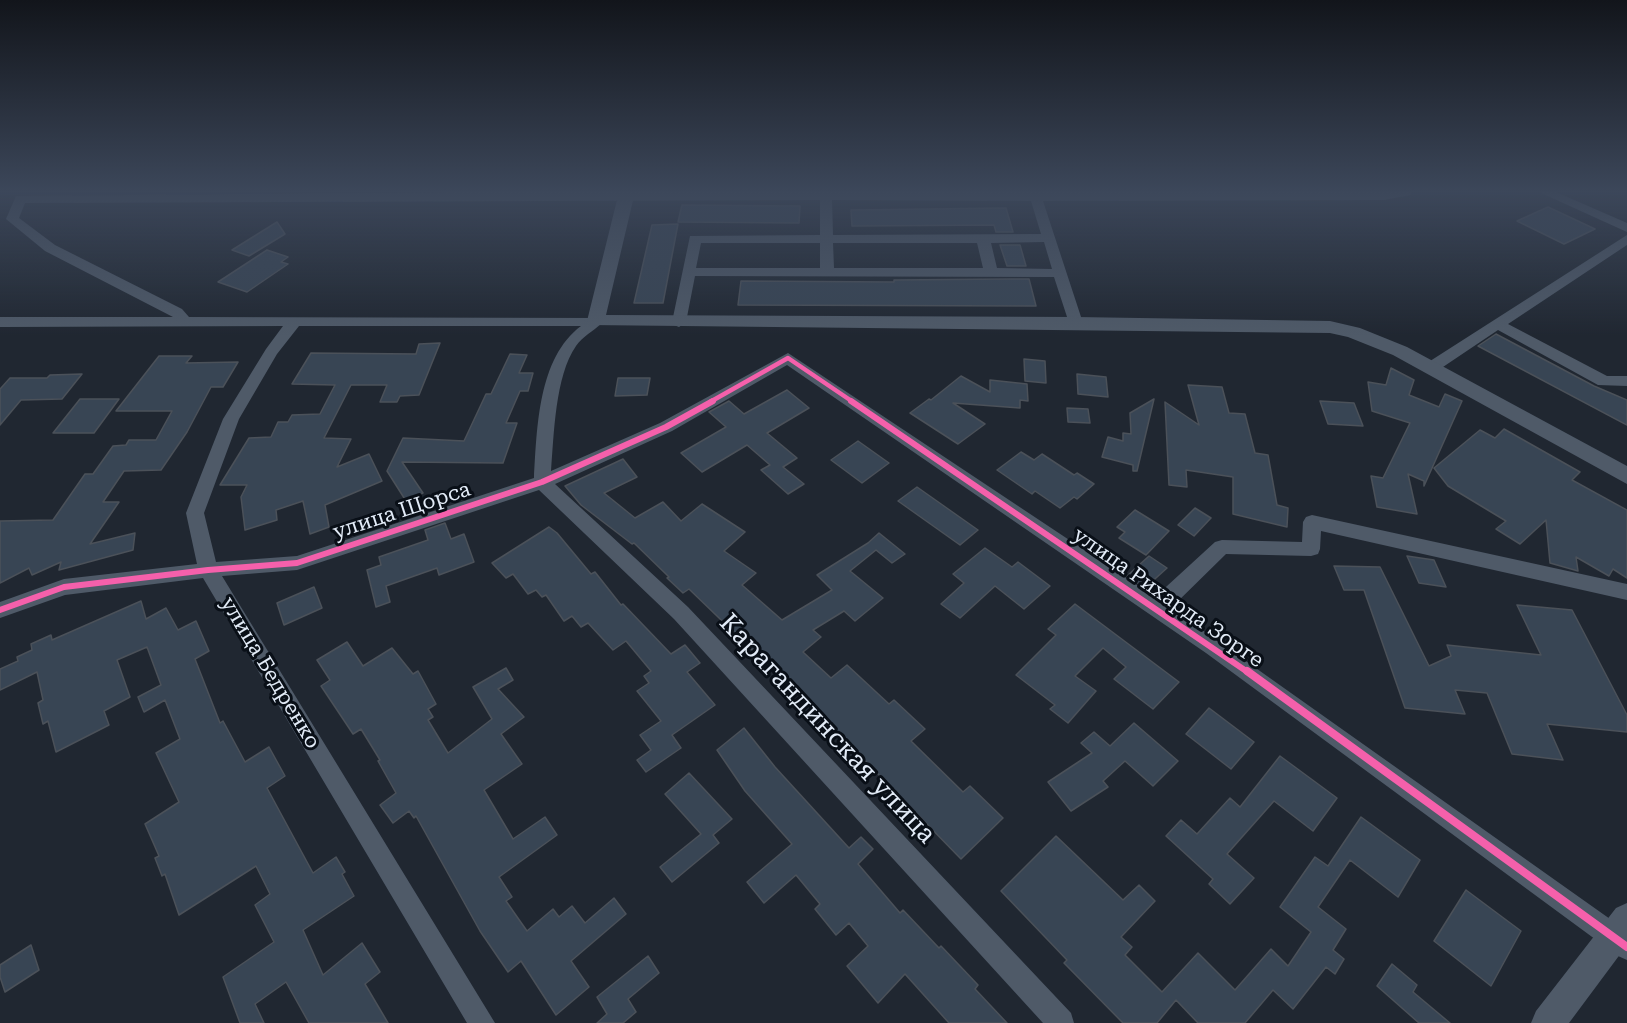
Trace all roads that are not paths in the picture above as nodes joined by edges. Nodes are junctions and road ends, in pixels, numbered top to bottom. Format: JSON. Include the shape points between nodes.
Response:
{"nodes":[{"id":1,"x":826,"y":239,"type":"edge"},
{"id":2,"x":983,"y":239,"type":"edge"},
{"id":3,"x":39,"y":240,"type":"edge"},
{"id":4,"x":615,"y":240,"type":"edge"},
{"id":5,"x":695,"y":240,"type":"edge"},
{"id":6,"x":1050,"y":240,"type":"edge"},
{"id":7,"x":1626,"y":240,"type":"edge"},
{"id":8,"x":690,"y":272,"type":"junction"},
{"id":9,"x":827,"y":272,"type":"junction"},
{"id":10,"x":991,"y":272,"type":"junction"},
{"id":11,"x":1060,"y":273,"type":"junction"},
{"id":12,"x":184,"y":321,"type":"junction"},
{"id":13,"x":295,"y":321,"type":"junction"},
{"id":14,"x":596,"y":321,"type":"junction"},
{"id":15,"x":0,"y":322,"type":"edge"},
{"id":16,"x":679,"y":322,"type":"junction"},
{"id":17,"x":1076,"y":323,"type":"junction"},
{"id":18,"x":1497,"y":324,"type":"junction"},
{"id":19,"x":788,"y":358,"type":"joint"},
{"id":20,"x":1432,"y":368,"type":"junction"},
{"id":21,"x":1627,"y":381,"type":"edge"},
{"id":22,"x":1627,"y":476,"type":"edge"},
{"id":23,"x":542,"y":482,"type":"junction"},
{"id":24,"x":208,"y":570,"type":"junction"},
{"id":25,"x":1627,"y":592,"type":"edge"},
{"id":26,"x":1156,"y":609,"type":"junction"},
{"id":27,"x":0,"y":610,"type":"edge"},
{"id":28,"x":1622,"y":934,"type":"edge"},
{"id":29,"x":482,"y":1023,"type":"edge"},
{"id":30,"x":1061,"y":1023,"type":"edge"},
{"id":31,"x":1548,"y":1023,"type":"edge"}],
"edges":[{"from":1,"to":9,"type":"street"},
{"from":2,"to":10,"type":"street"},
{"from":3,"to":12,"type":"street","via":[[177,312]]},
{"from":4,"to":14,"type":"street"},
{"from":5,"to":8,"type":"street"},
{"from":6,"to":11,"type":"street"},
{"from":7,"to":18,"type":"street"},
{"from":8,"to":9,"type":"street"},
{"from":8,"to":16,"type":"street"},
{"from":9,"to":10,"type":"street"},
{"from":10,"to":11,"type":"street"},
{"from":11,"to":17,"type":"street"},
{"from":12,"to":13,"type":"street"},
{"from":12,"to":15,"type":"street"},
{"from":13,"to":14,"type":"street"},
{"from":13,"to":24,"type":"street","name":"улица Бедренко","via":[[271,352],[231,419],[195,513]]},
{"from":14,"to":16,"type":"street"},
{"from":14,"to":23,"type":"street","via":[[571,343],[560,364]]},
{"from":16,"to":17,"type":"street"},
{"from":17,"to":20,"type":"street","via":[[1330,327],[1377,340]]},
{"from":18,"to":20,"type":"street"},
{"from":18,"to":21,"type":"street","via":[[1604,381]]},
{"from":19,"to":23,"type":"street","name":"улица Щорса","via":[[666,427]]},
{"from":19,"to":26,"type":"street","name":"улица Рихарда Зорге"},
{"from":20,"to":22,"type":"street"},
{"from":23,"to":24,"type":"street","name":"улица Щорса","via":[[297,563]]},
{"from":23,"to":30,"type":"street","name":"Карагандинская улица","via":[[681,613]]},
{"from":24,"to":27,"type":"street","name":"улица Щорса","via":[[64,587]]},
{"from":24,"to":29,"type":"street","name":"улица Бедренко"},
{"from":25,"to":26,"type":"street","via":[[1312,522],[1311,549],[1222,547]]},
{"from":26,"to":28,"type":"street","name":"улица Рихарда Зорге"},
{"from":28,"to":31,"type":"street"}]}
